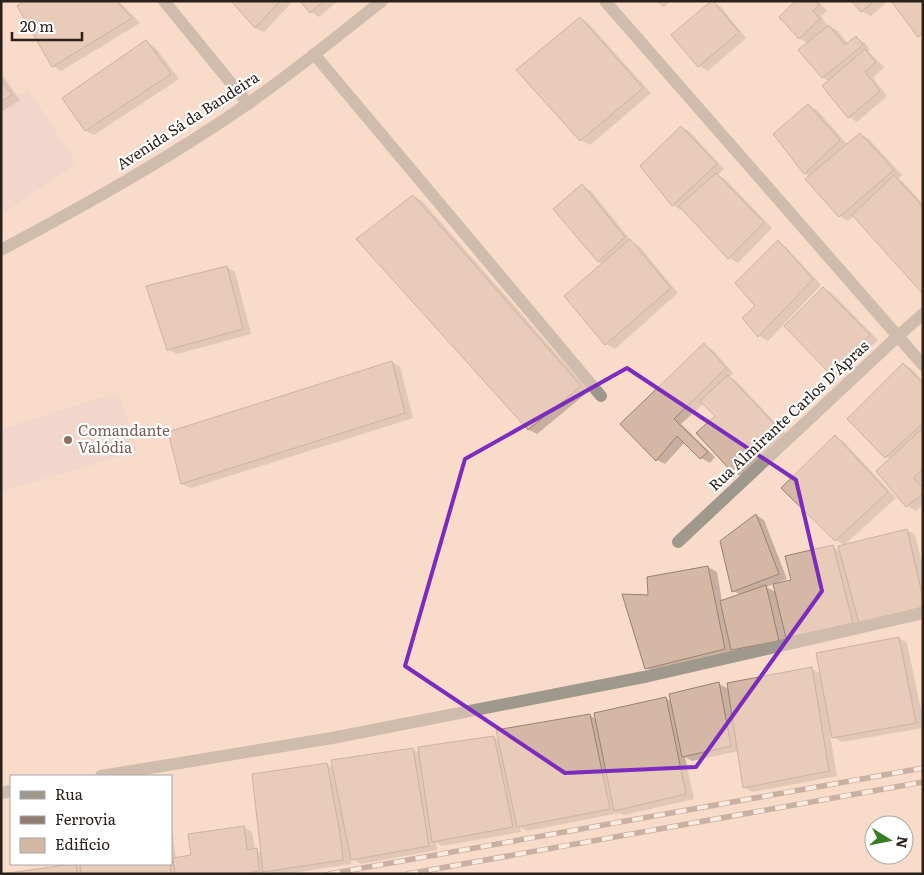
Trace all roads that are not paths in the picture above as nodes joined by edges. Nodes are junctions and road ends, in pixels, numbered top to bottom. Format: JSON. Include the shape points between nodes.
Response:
{"nodes":[{"id":1,"x":164,"y":1,"type":"edge"},
{"id":2,"x":382,"y":1,"type":"edge"},
{"id":3,"x":605,"y":1,"type":"edge"},
{"id":4,"x":314,"y":54,"type":"junction"},
{"id":5,"x":248,"y":104,"type":"junction"},
{"id":6,"x":1,"y":250,"type":"edge"},
{"id":7,"x":923,"y":314,"type":"edge"},
{"id":8,"x":898,"y":336,"type":"junction"},
{"id":9,"x":923,"y":365,"type":"edge"},
{"id":10,"x":601,"y":396,"type":"dead end"},
{"id":11,"x":678,"y":542,"type":"dead end"},
{"id":12,"x":923,"y":613,"type":"edge"},
{"id":13,"x":107,"y":775,"type":"edge"}],
"edges":[{"from":1,"to":5,"type":"street"},
{"from":2,"to":4,"type":"street","name":"Avenida Sá da Bandeira"},
{"from":3,"to":8,"type":"street"},
{"from":4,"to":5,"type":"street","name":"Avenida Sá da Bandeira"},
{"from":4,"to":10,"type":"street"},
{"from":5,"to":6,"type":"street","name":"Avenida Sá da Bandeira","via":[[90,202]]},
{"from":7,"to":8,"type":"street","name":"Rua Almirante Carlos D’Ápras"},
{"from":8,"to":9,"type":"street"},
{"from":8,"to":11,"type":"street","name":"Rua Almirante Carlos D’Ápras"},
{"from":12,"to":13,"type":"street","via":[[649,676],[332,738]]}]}
